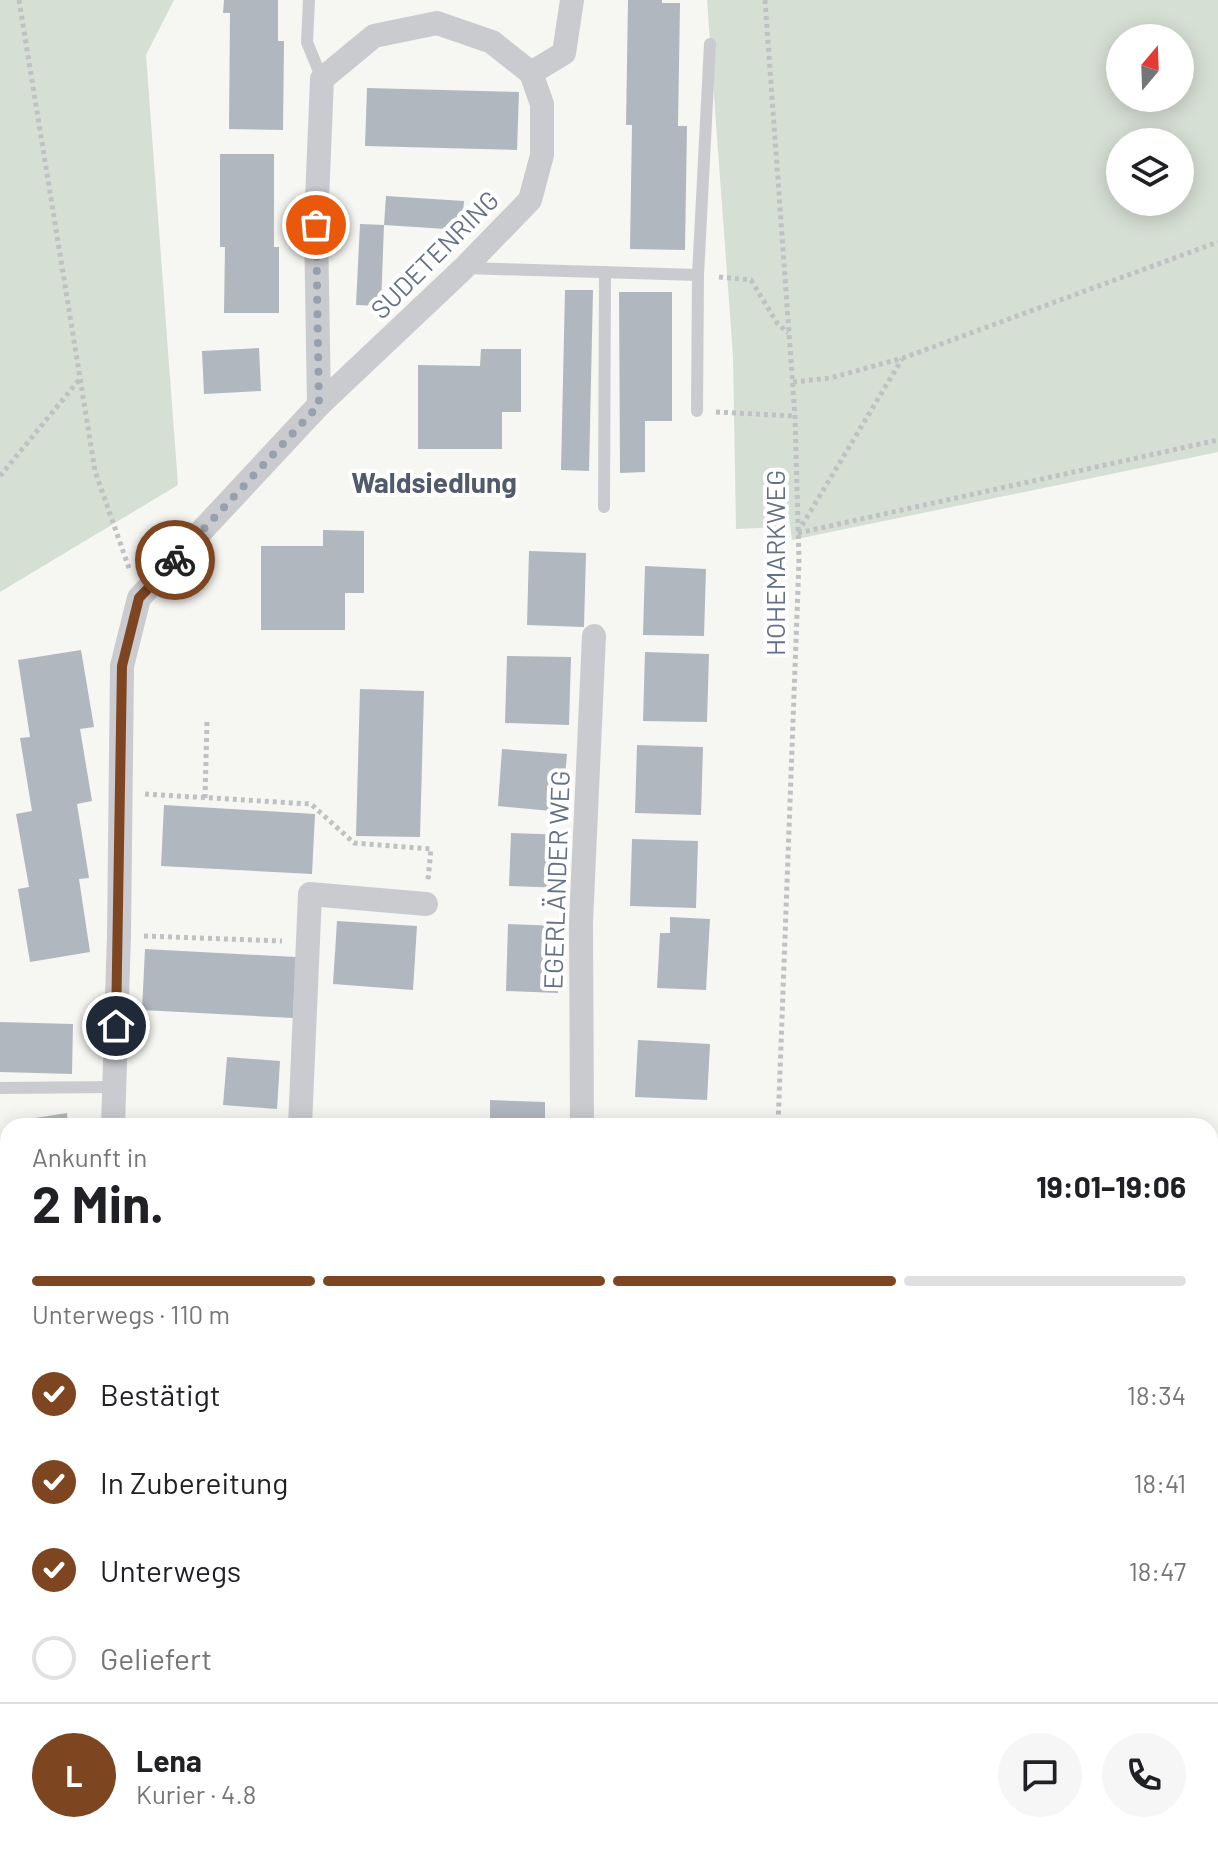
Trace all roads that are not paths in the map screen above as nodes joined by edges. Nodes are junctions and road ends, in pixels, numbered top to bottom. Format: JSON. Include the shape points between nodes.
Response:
{"nodes":[{"id":1,"x":309,"y":0,"type":"edge"},
{"id":2,"x":572,"y":0,"type":"edge"},
{"id":3,"x":710,"y":44,"type":"dead end"},
{"id":4,"x":531,"y":73,"type":"junction"},
{"id":5,"x":322,"y":79,"type":"junction"},
{"id":6,"x":464,"y":268,"type":"junction"},
{"id":7,"x":605,"y":272,"type":"junction"},
{"id":8,"x":698,"y":275,"type":"junction"},
{"id":9,"x":319,"y":405,"type":"junction"},
{"id":10,"x":697,"y":411,"type":"road end"},
{"id":11,"x":604,"y":507,"type":"dead end"},
{"id":12,"x":594,"y":636,"type":"dead end"},
{"id":13,"x":426,"y":904,"type":"road end"},
{"id":14,"x":114,"y":1087,"type":"junction"},
{"id":15,"x":0,"y":1088,"type":"edge"},
{"id":16,"x":113,"y":1118,"type":"edge"},
{"id":17,"x":300,"y":1118,"type":"edge"},
{"id":18,"x":582,"y":1118,"type":"edge"}],
"edges":[{"from":1,"to":5,"type":"lane","via":[[307,42]]},
{"from":2,"to":4,"type":"street","via":[[564,53]]},
{"from":3,"to":8,"type":"lane"},
{"from":4,"to":5,"type":"street","via":[[492,42],[437,23],[374,36]]},
{"from":4,"to":6,"type":"street","name":"SUDETENRING","via":[[542,104],[542,155],[530,200]]},
{"from":5,"to":9,"type":"street","via":[[316,225]]},
{"from":6,"to":7,"type":"lane"},
{"from":6,"to":9,"type":"street","name":"SUDETENRING"},
{"from":7,"to":8,"type":"lane"},
{"from":7,"to":11,"type":"lane"},
{"from":8,"to":10,"type":"lane"},
{"from":9,"to":14,"type":"street","name":"SUDETENRING","via":[[139,598],[122,666]]},
{"from":12,"to":18,"type":"street","name":"EGERLÄNDER WEG","via":[[581,922]]},
{"from":13,"to":17,"type":"street","via":[[310,894]]},
{"from":14,"to":15,"type":"lane"},
{"from":14,"to":16,"type":"street","name":"SUDETENRING"}]}
